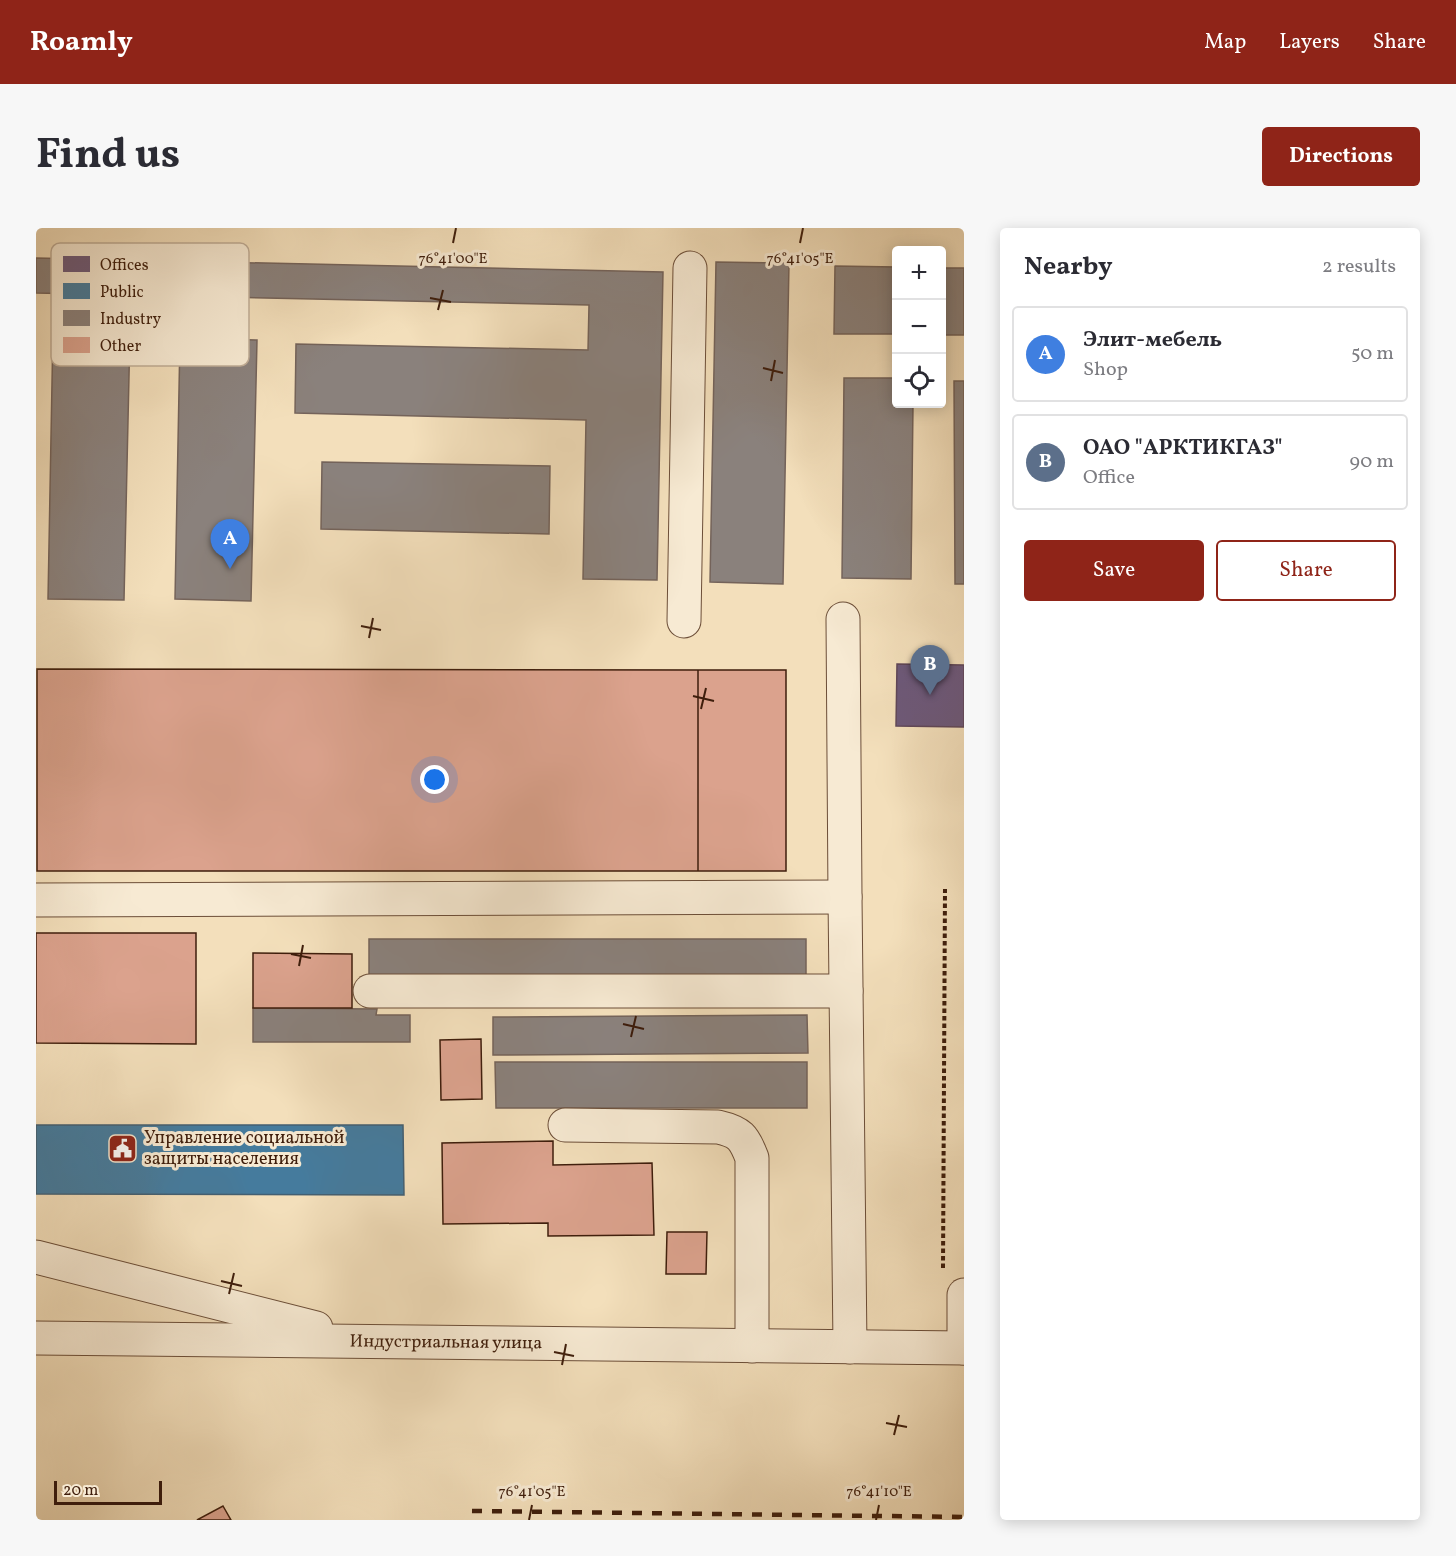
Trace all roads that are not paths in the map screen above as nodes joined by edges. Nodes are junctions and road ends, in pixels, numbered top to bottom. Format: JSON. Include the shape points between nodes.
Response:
{"nodes":[{"id":1,"x":690,"y":268,"type":"dead end"},
{"id":2,"x":843,"y":619,"type":"dead end"},
{"id":3,"x":684,"y":621,"type":"dead end"},
{"id":4,"x":845,"y":897,"type":"junction"},
{"id":5,"x":36,"y":900,"type":"edge"},
{"id":6,"x":370,"y":991,"type":"dead end"},
{"id":7,"x":846,"y":991,"type":"junction"},
{"id":8,"x":565,"y":1125,"type":"dead end"},
{"id":9,"x":36,"y":1257,"type":"edge"},
{"id":10,"x":954,"y":1284,"type":"edge"},
{"id":11,"x":36,"y":1338,"type":"edge"},
{"id":12,"x":367,"y":1342,"type":"junction"},
{"id":13,"x":752,"y":1346,"type":"junction"},
{"id":14,"x":850,"y":1347,"type":"junction"},
{"id":15,"x":964,"y":1348,"type":"edge"}],
"edges":[{"from":1,"to":3,"type":"street"},
{"from":2,"to":4,"type":"street"},
{"from":4,"to":5,"type":"street"},
{"from":4,"to":7,"type":"street"},
{"from":6,"to":7,"type":"street"},
{"from":7,"to":14,"type":"street"},
{"from":8,"to":13,"type":"street","via":[[718,1127],[733,1131],[745,1141],[752,1158]]},
{"from":9,"to":12,"type":"street"},
{"from":10,"to":15,"type":"street"},
{"from":11,"to":12,"type":"street","name":"Индустриальная улица"},
{"from":12,"to":13,"type":"street","name":"Индустриальная улица"},
{"from":13,"to":14,"type":"street","name":"Индустриальная улица"},
{"from":14,"to":15,"type":"street","name":"Индустриальная улица"}]}
